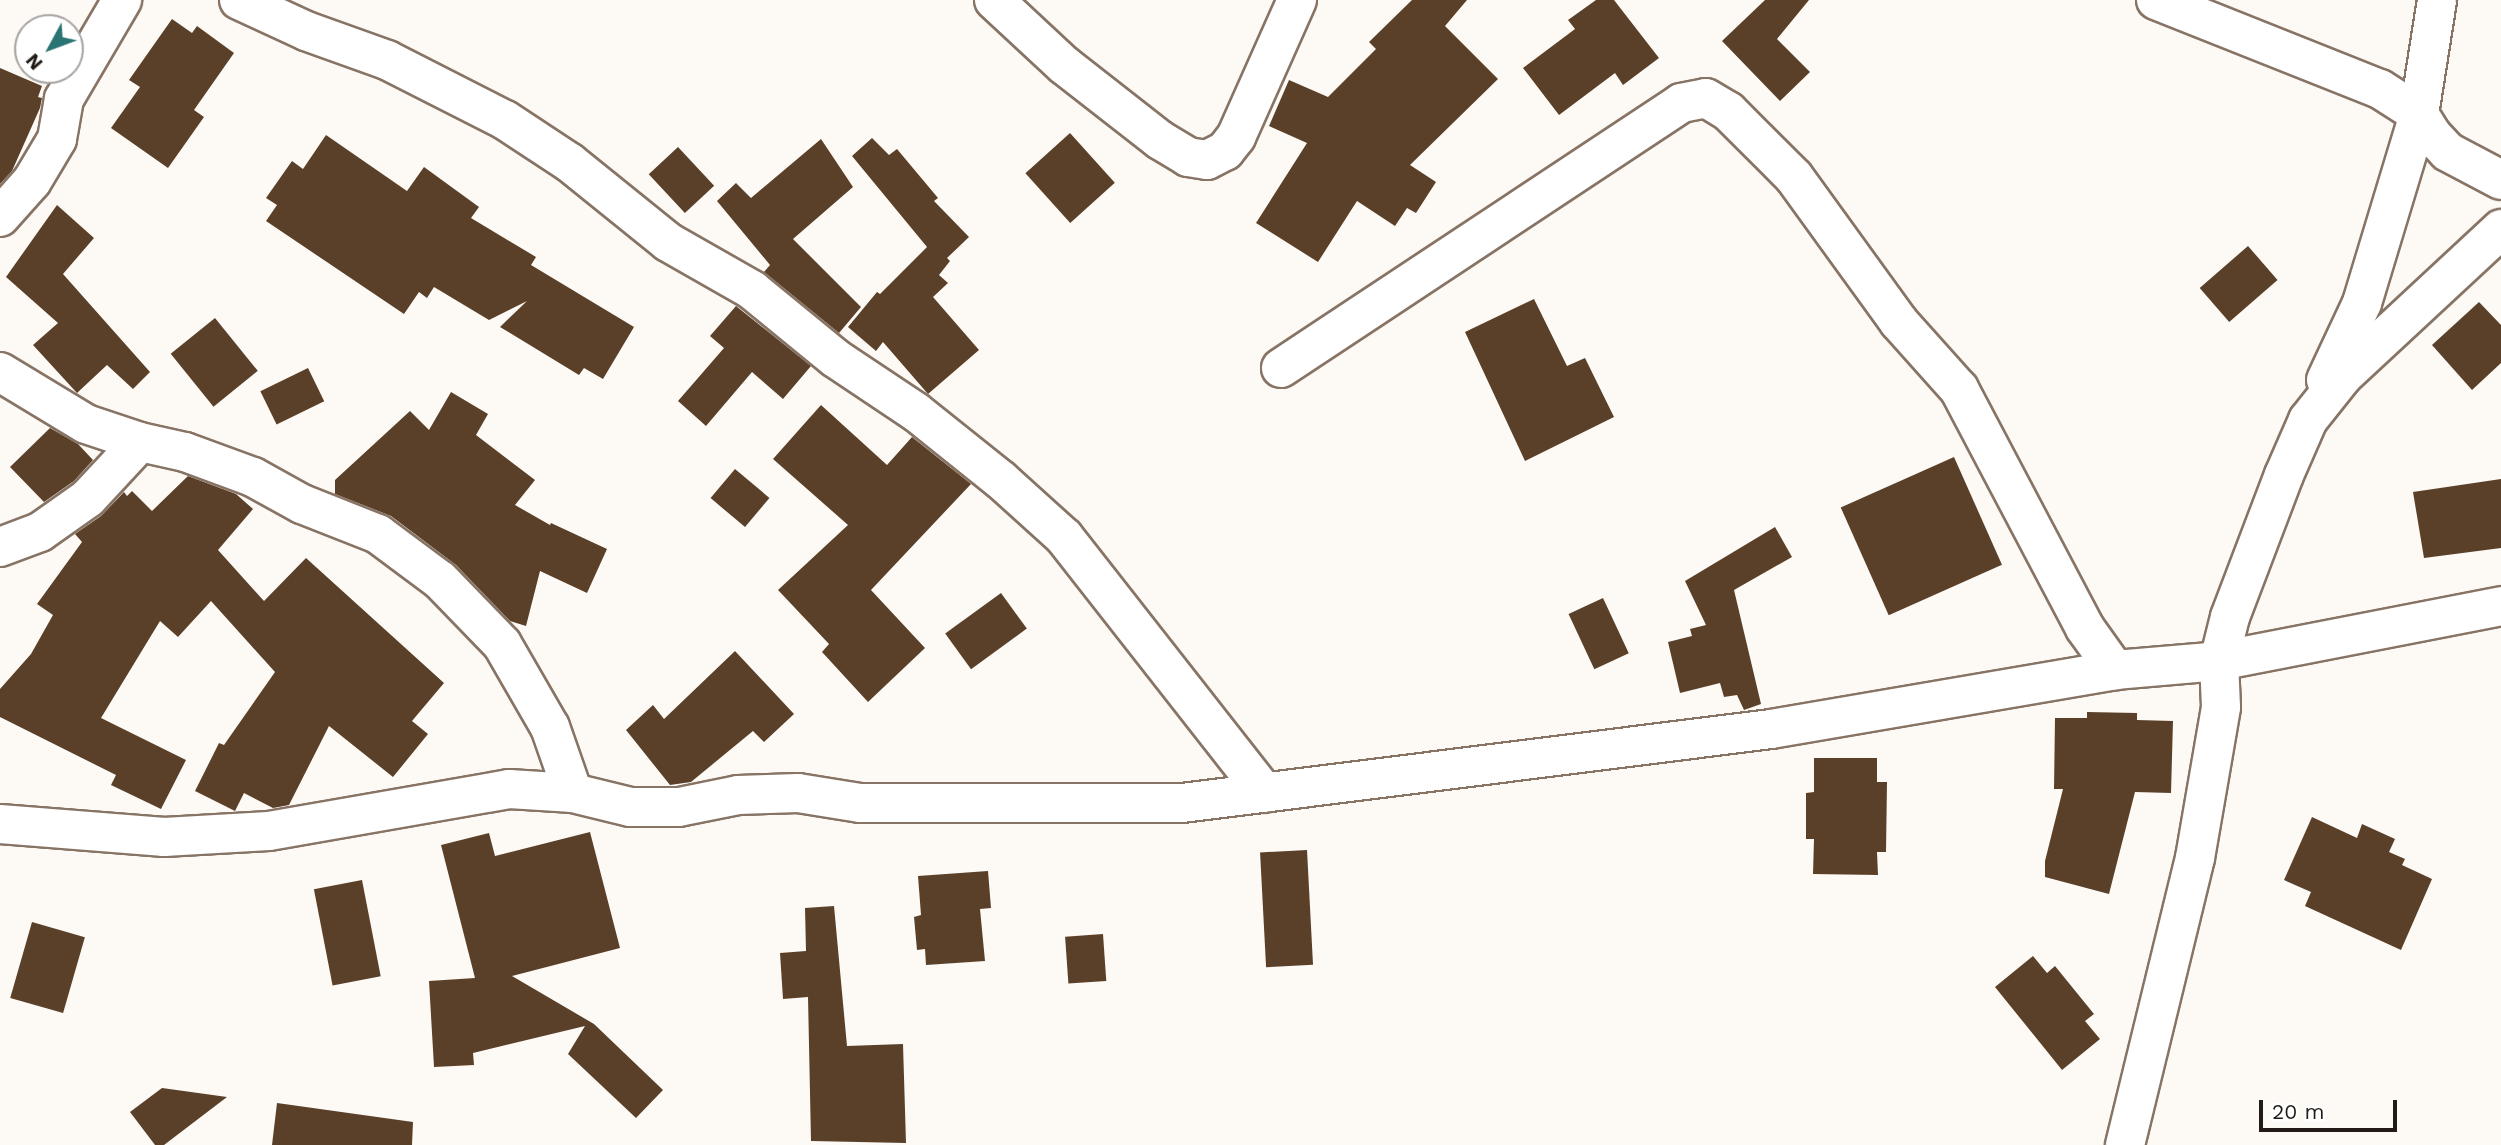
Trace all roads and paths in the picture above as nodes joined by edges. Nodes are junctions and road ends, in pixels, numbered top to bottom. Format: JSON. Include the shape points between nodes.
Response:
{"nodes":[{"id":1,"x":122,"y":0,"type":"edge"},
{"id":2,"x":239,"y":0,"type":"edge"},
{"id":3,"x":994,"y":0,"type":"edge"},
{"id":4,"x":1297,"y":0,"type":"edge"},
{"id":5,"x":2156,"y":0,"type":"edge"},
{"id":6,"x":2437,"y":0,"type":"edge"},
{"id":7,"x":2419,"y":114,"type":"junction"},
{"id":8,"x":2501,"y":180,"type":"edge"},
{"id":9,"x":0,"y":218,"type":"edge"},
{"id":10,"x":2501,"y":229,"type":"edge"},
{"id":11,"x":1281,"y":369,"type":"dead end"},
{"id":12,"x":0,"y":372,"type":"edge"},
{"id":13,"x":2308,"y":420,"type":"junction"},
{"id":14,"x":139,"y":442,"type":"junction"},
{"id":15,"x":0,"y":547,"type":"edge"},
{"id":16,"x":2501,"y":606,"type":"edge"},
{"id":17,"x":2219,"y":661,"type":"junction"},
{"id":18,"x":2115,"y":670,"type":"junction"},
{"id":19,"x":573,"y":793,"type":"junction"},
{"id":20,"x":1265,"y":793,"type":"junction"},
{"id":21,"x":0,"y":824,"type":"edge"},
{"id":22,"x":2125,"y":1145,"type":"edge"}],
"edges":[{"from":1,"to":9,"type":"street","via":[[64,99],[57,139],[32,181]]},
{"from":2,"to":20,"type":"street","via":[[306,31],[387,60],[505,120],[569,162],[668,242],[752,290],[835,358],[916,412],[1064,537]]},
{"from":3,"to":4,"type":"street","via":[[1064,65],[1160,140],[1188,158],[1208,160],[1225,151],[1236,137]]},
{"from":5,"to":7,"type":"street","via":[[2380,89]]},
{"from":6,"to":7,"type":"street"},
{"from":7,"to":8,"type":"street","via":[[2448,152]]},
{"from":7,"to":13,"type":"street","via":[[2362,303]]},
{"from":10,"to":13,"type":"street","via":[[2373,346]]},
{"from":11,"to":18,"type":"street","via":[[1681,103],[1706,98],[1728,111],[1794,177],[1899,322],[1959,389],[2085,628]]},
{"from":12,"to":14,"type":"street","via":[[86,424]]},
{"from":13,"to":17,"type":"street","via":[[2230,617]]},
{"from":14,"to":15,"type":"street","via":[[88,498],[40,532]]},
{"from":14,"to":19,"type":"street","via":[[185,452],[253,477],[302,504],[377,534],[440,580],[502,644],[550,727]]},
{"from":16,"to":17,"type":"street"},
{"from":17,"to":18,"type":"street"},
{"from":17,"to":22,"type":"street","via":[[2221,707],[2195,858]]},
{"from":18,"to":20,"type":"street","via":[[1771,729]]},
{"from":19,"to":20,"type":"street","via":[[630,807],[679,807],[738,795],[798,793],[860,803],[1182,803]]},
{"from":19,"to":21,"type":"street","via":[[509,789],[269,831],[164,837]]}]}
